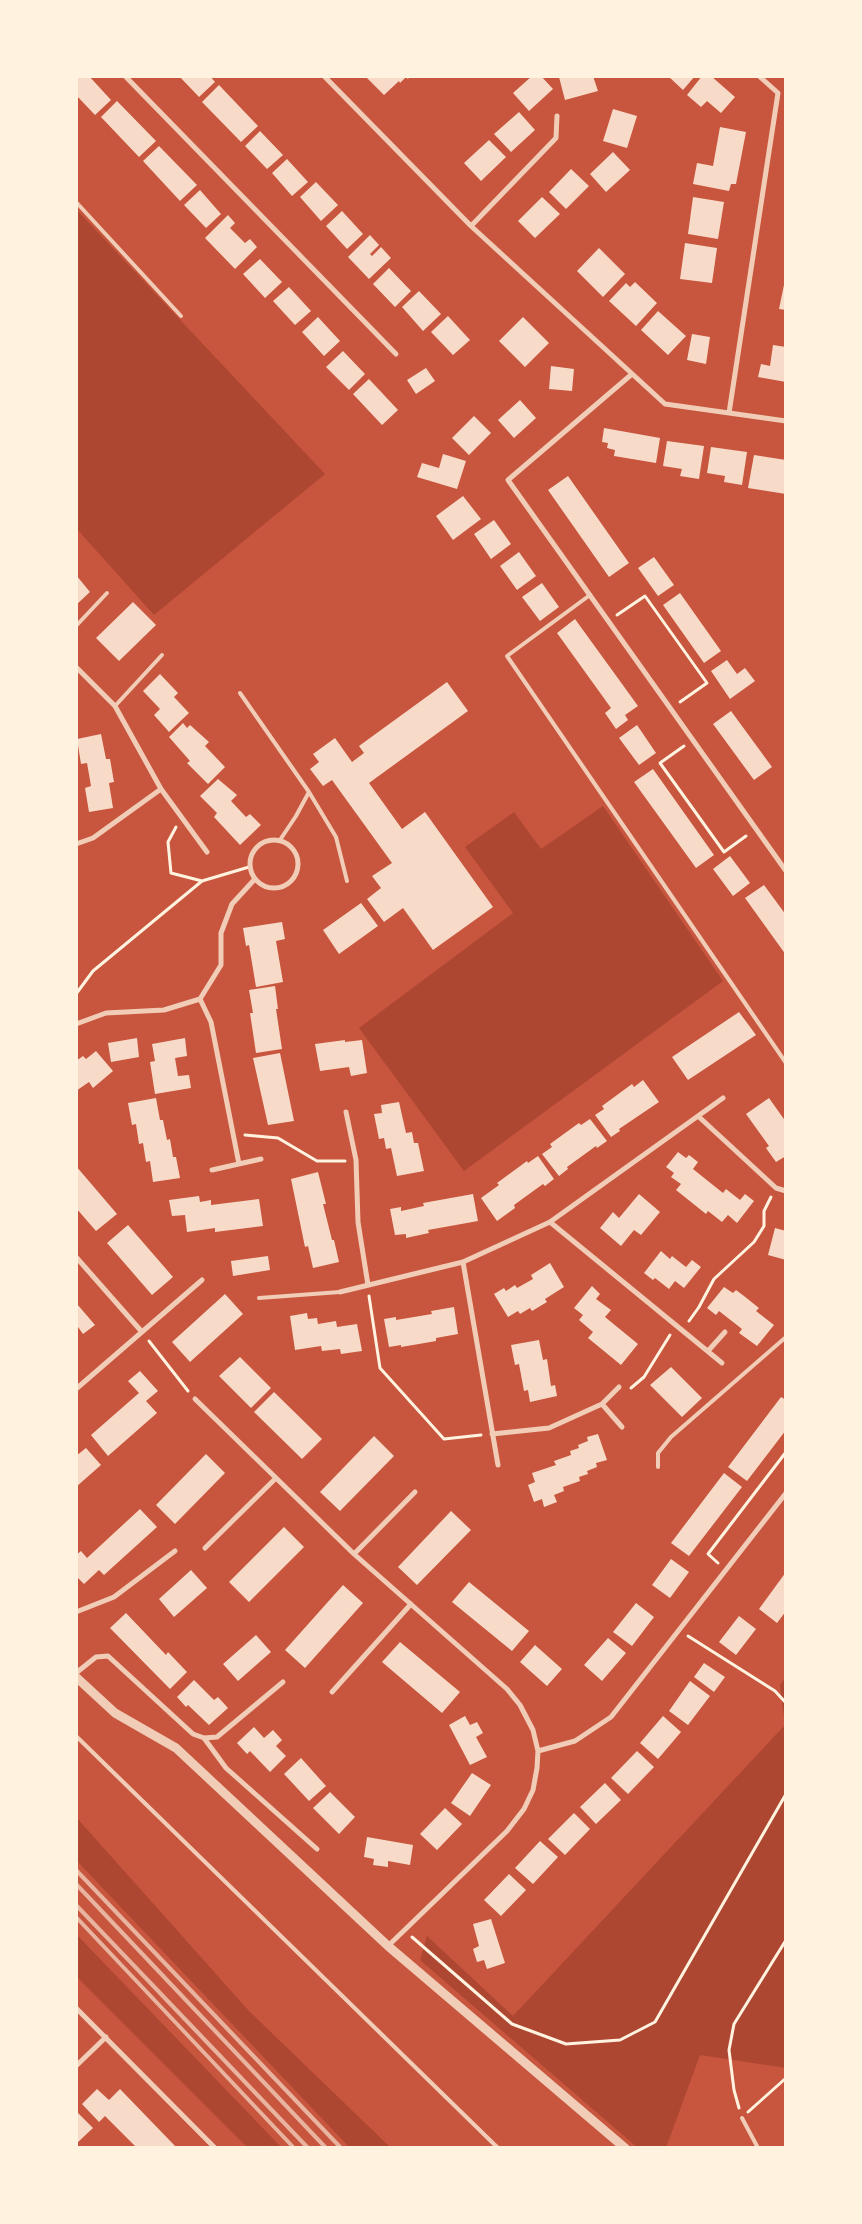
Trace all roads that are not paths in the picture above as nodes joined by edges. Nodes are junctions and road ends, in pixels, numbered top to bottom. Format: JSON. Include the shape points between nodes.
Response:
{"nodes":[{"id":1,"x":125,"y":76,"type":"edge"},
{"id":2,"x":324,"y":76,"type":"edge"},
{"id":3,"x":759,"y":76,"type":"edge"},
{"id":4,"x":557,"y":116,"type":"dead end"},
{"id":5,"x":76,"y":202,"type":"edge"},
{"id":6,"x":471,"y":226,"type":"junction"},
{"id":7,"x":181,"y":316,"type":"dead end"},
{"id":8,"x":396,"y":354,"type":"dead end"},
{"id":9,"x":632,"y":374,"type":"junction"},
{"id":10,"x":729,"y":413,"type":"junction"},
{"id":11,"x":786,"y":422,"type":"edge"},
{"id":12,"x":107,"y":593,"type":"dead end"},
{"id":13,"x":590,"y":595,"type":"junction"},
{"id":14,"x":76,"y":626,"type":"edge"},
{"id":15,"x":162,"y":655,"type":"dead end"},
{"id":16,"x":76,"y":667,"type":"edge"},
{"id":17,"x":240,"y":693,"type":"dead end"},
{"id":18,"x":115,"y":706,"type":"junction"},
{"id":19,"x":161,"y":789,"type":"junction"},
{"id":20,"x":309,"y":792,"type":"junction"},
{"id":21,"x":280,"y":840,"type":"junction"},
{"id":22,"x":76,"y":844,"type":"edge"},
{"id":23,"x":206,"y":852,"type":"dead end"},
{"id":24,"x":786,"y":871,"type":"edge"},
{"id":25,"x":254,"y":880,"type":"junction"},
{"id":26,"x":347,"y":881,"type":"dead end"},
{"id":27,"x":200,"y":999,"type":"junction"},
{"id":28,"x":76,"y":1024,"type":"edge"},
{"id":29,"x":786,"y":1063,"type":"edge"},
{"id":30,"x":724,"y":1098,"type":"dead end"},
{"id":31,"x":346,"y":1112,"type":"dead end"},
{"id":32,"x":698,"y":1116,"type":"junction"},
{"id":33,"x":260,"y":1159,"type":"dead end"},
{"id":34,"x":239,"y":1164,"type":"junction"},
{"id":35,"x":212,"y":1170,"type":"dead end"},
{"id":36,"x":786,"y":1191,"type":"edge"},
{"id":37,"x":550,"y":1222,"type":"junction"},
{"id":38,"x":76,"y":1257,"type":"edge"},
{"id":39,"x":463,"y":1262,"type":"junction"},
{"id":40,"x":202,"y":1280,"type":"dead end"},
{"id":41,"x":368,"y":1285,"type":"junction"},
{"id":42,"x":340,"y":1292,"type":"joint"},
{"id":43,"x":259,"y":1298,"type":"dead end"},
{"id":44,"x":142,"y":1332,"type":"junction"},
{"id":45,"x":725,"y":1332,"type":"dead end"},
{"id":46,"x":786,"y":1337,"type":"edge"},
{"id":47,"x":708,"y":1351,"type":"junction"},
{"id":48,"x":722,"y":1363,"type":"dead end"},
{"id":49,"x":619,"y":1387,"type":"road end"},
{"id":50,"x":76,"y":1389,"type":"edge"},
{"id":51,"x":195,"y":1399,"type":"road end"},
{"id":52,"x":602,"y":1404,"type":"junction"},
{"id":53,"x":622,"y":1428,"type":"dead end"},
{"id":54,"x":492,"y":1434,"type":"junction"},
{"id":55,"x":498,"y":1464,"type":"dead end"},
{"id":56,"x":658,"y":1467,"type":"dead end"},
{"id":57,"x":275,"y":1479,"type":"junction"},
{"id":58,"x":415,"y":1492,"type":"dead end"},
{"id":59,"x":786,"y":1493,"type":"edge"},
{"id":60,"x":205,"y":1548,"type":"dead end"},
{"id":61,"x":175,"y":1551,"type":"dead end"},
{"id":62,"x":354,"y":1554,"type":"junction"},
{"id":63,"x":411,"y":1604,"type":"junction"},
{"id":64,"x":76,"y":1612,"type":"edge"},
{"id":65,"x":76,"y":1675,"type":"edge"},
{"id":66,"x":283,"y":1682,"type":"dead end"},
{"id":67,"x":332,"y":1692,"type":"dead end"},
{"id":68,"x":76,"y":1736,"type":"edge"},
{"id":69,"x":204,"y":1738,"type":"junction"},
{"id":70,"x":538,"y":1751,"type":"junction"},
{"id":71,"x":317,"y":1849,"type":"dead end"},
{"id":72,"x":388,"y":1946,"type":"junction"},
{"id":73,"x":76,"y":2008,"type":"edge"},
{"id":74,"x":106,"y":2037,"type":"junction"},
{"id":75,"x":76,"y":2066,"type":"edge"},
{"id":76,"x":742,"y":2118,"type":"road end"},
{"id":77,"x":215,"y":2148,"type":"edge"},
{"id":78,"x":498,"y":2148,"type":"edge"},
{"id":79,"x":625,"y":2148,"type":"edge"},
{"id":80,"x":758,"y":2148,"type":"edge"}],
"edges":[{"from":1,"to":8,"type":"street"},
{"from":2,"to":6,"type":"street"},
{"from":3,"to":10,"type":"street","via":[[778,93]]},
{"from":4,"to":6,"type":"street","via":[[556,138]]},
{"from":5,"to":7,"type":"lane"},
{"from":6,"to":9,"type":"street"},
{"from":9,"to":10,"type":"street","via":[[665,404]]},
{"from":9,"to":13,"type":"street","via":[[508,480]]},
{"from":10,"to":11,"type":"street"},
{"from":12,"to":14,"type":"lane"},
{"from":13,"to":24,"type":"street"},
{"from":13,"to":29,"type":"lane","via":[[507,656]]},
{"from":15,"to":18,"type":"lane"},
{"from":16,"to":18,"type":"street"},
{"from":17,"to":20,"type":"lane"},
{"from":18,"to":19,"type":"street"},
{"from":19,"to":22,"type":"street","via":[[93,838]]},
{"from":19,"to":23,"type":"street"},
{"from":20,"to":21,"type":"lane"},
{"from":20,"to":26,"type":"lane","via":[[336,837]]},
{"from":21,"to":25,"type":"street","via":[[264,841],[252,852],[249,867]]},
{"from":21,"to":25,"type":"street","via":[[293,848],[299,863],[296,878],[283,888],[268,888]]},
{"from":25,"to":27,"type":"street","via":[[232,904],[220,933],[221,965]]},
{"from":27,"to":28,"type":"street","via":[[164,1010],[106,1013]]},
{"from":27,"to":34,"type":"street","via":[[212,1022]]},
{"from":30,"to":32,"type":"street"},
{"from":31,"to":41,"type":"street","via":[[356,1160],[358,1222]]},
{"from":32,"to":36,"type":"street","via":[[776,1188]]},
{"from":32,"to":37,"type":"street"},
{"from":33,"to":34,"type":"street"},
{"from":34,"to":35,"type":"street"},
{"from":37,"to":39,"type":"street"},
{"from":37,"to":47,"type":"street"},
{"from":38,"to":44,"type":"street"},
{"from":39,"to":41,"type":"street"},
{"from":39,"to":54,"type":"street"},
{"from":40,"to":44,"type":"street"},
{"from":41,"to":42,"type":"street"},
{"from":42,"to":43,"type":"lane"},
{"from":44,"to":50,"type":"street"},
{"from":45,"to":47,"type":"street"},
{"from":46,"to":56,"type":"lane","via":[[672,1437],[658,1453]]},
{"from":47,"to":48,"type":"street"},
{"from":49,"to":52,"type":"street"},
{"from":51,"to":57,"type":"street"},
{"from":52,"to":53,"type":"street"},
{"from":52,"to":54,"type":"street","via":[[549,1428]]},
{"from":54,"to":55,"type":"street"},
{"from":57,"to":60,"type":"street"},
{"from":57,"to":62,"type":"street"},
{"from":58,"to":62,"type":"street"},
{"from":59,"to":70,"type":"street","via":[[611,1716],[575,1741]]},
{"from":61,"to":64,"type":"street","via":[[114,1597]]},
{"from":62,"to":63,"type":"street"},
{"from":63,"to":67,"type":"street"},
{"from":63,"to":70,"type":"street","via":[[508,1690],[520,1705]]},
{"from":65,"to":69,"type":"street","via":[[96,1656],[108,1656],[193,1734]]},
{"from":65,"to":72,"type":"street","via":[[115,1713],[176,1748]]},
{"from":66,"to":69,"type":"street","via":[[217,1737]]},
{"from":68,"to":78,"type":"lane"},
{"from":69,"to":71,"type":"street","via":[[226,1768]]},
{"from":70,"to":72,"type":"street","via":[[533,1790],[517,1820]]},
{"from":72,"to":79,"type":"street"},
{"from":73,"to":74,"type":"street"},
{"from":74,"to":75,"type":"street"},
{"from":74,"to":77,"type":"street"},
{"from":76,"to":80,"type":"lane"}]}
